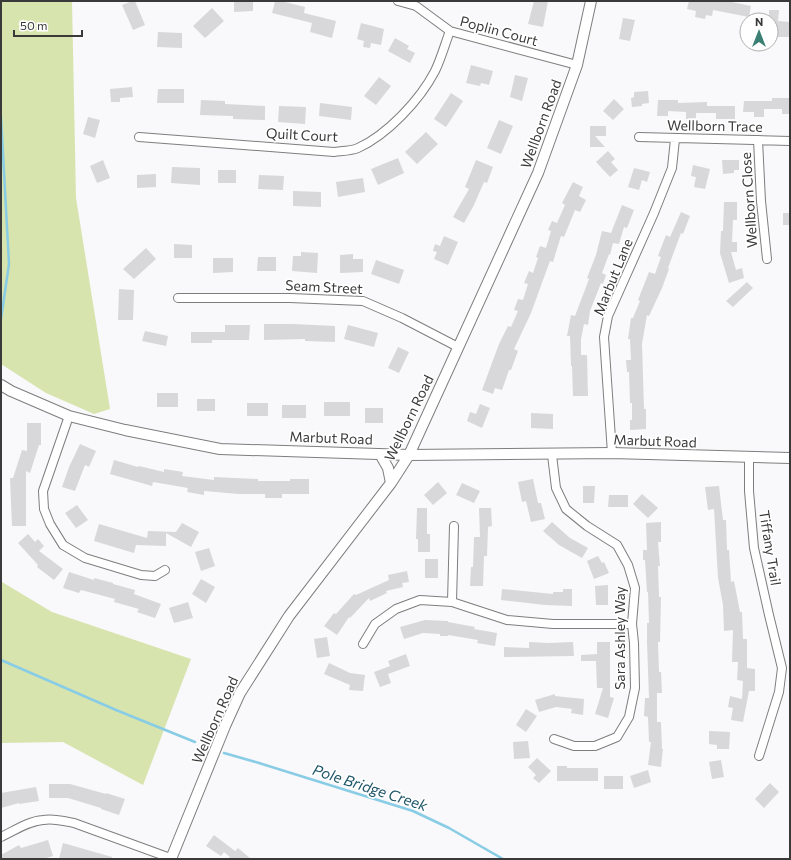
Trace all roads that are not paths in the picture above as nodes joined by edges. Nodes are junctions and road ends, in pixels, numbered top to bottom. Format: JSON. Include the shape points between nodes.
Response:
{"nodes":[{"id":1,"x":398,"y":1,"type":"edge"},
{"id":2,"x":591,"y":1,"type":"edge"},
{"id":3,"x":450,"y":31,"type":"junction"},
{"id":4,"x":577,"y":65,"type":"junction"},
{"id":5,"x":139,"y":137,"type":"dead end"},
{"id":6,"x":639,"y":137,"type":"dead end"},
{"id":7,"x":675,"y":139,"type":"junction"},
{"id":8,"x":758,"y":140,"type":"junction"},
{"id":9,"x":790,"y":141,"type":"edge"},
{"id":10,"x":767,"y":259,"type":"dead end"},
{"id":11,"x":178,"y":298,"type":"dead end"},
{"id":12,"x":458,"y":347,"type":"junction"},
{"id":13,"x":1,"y":385,"type":"edge"},
{"id":14,"x":68,"y":416,"type":"junction"},
{"id":15,"x":380,"y":454,"type":"junction"},
{"id":16,"x":612,"y":454,"type":"junction"},
{"id":17,"x":409,"y":455,"type":"junction"},
{"id":18,"x":552,"y":455,"type":"junction"},
{"id":19,"x":749,"y":458,"type":"junction"},
{"id":20,"x":790,"y":458,"type":"edge"},
{"id":21,"x":391,"y":483,"type":"junction"},
{"id":22,"x":454,"y":526,"type":"dead end"},
{"id":23,"x":164,"y":570,"type":"dead end"},
{"id":24,"x":452,"y":602,"type":"junction"},
{"id":25,"x":632,"y":624,"type":"junction"},
{"id":26,"x":364,"y":644,"type":"dead end"},
{"id":27,"x":554,"y":739,"type":"dead end"},
{"id":28,"x":759,"y":756,"type":"dead end"},
{"id":29,"x":1,"y":837,"type":"edge"},
{"id":30,"x":172,"y":859,"type":"edge"}],
"edges":[{"from":1,"to":3,"type":"street","name":"Poplin Court","via":[[416,6]]},
{"from":2,"to":4,"type":"street","name":"Wellborn Road"},
{"from":3,"to":4,"type":"street","name":"Poplin Court"},
{"from":3,"to":5,"type":"street","name":"Quilt Court","via":[[435,71],[421,93],[396,122],[378,137],[356,149],[334,152]]},
{"from":4,"to":12,"type":"street","name":"Wellborn Road","via":[[538,173]]},
{"from":6,"to":7,"type":"street","name":"Wellborn Trace"},
{"from":7,"to":8,"type":"street","name":"Wellborn Trace"},
{"from":7,"to":16,"type":"street","name":"Marbut Lane","via":[[672,168],[608,316],[604,337]]},
{"from":8,"to":9,"type":"street","name":"Wellborn Trace"},
{"from":8,"to":10,"type":"street","name":"Wellborn Close","via":[[760,201]]},
{"from":11,"to":12,"type":"street","name":"Seam Street","via":[[363,301]]},
{"from":12,"to":17,"type":"street","name":"Wellborn Road"},
{"from":13,"to":14,"type":"street","name":"Marbut Road"},
{"from":14,"to":15,"type":"street","name":"Marbut Road","via":[[220,449]]},
{"from":14,"to":23,"type":"street","via":[[43,492],[44,509],[63,546],[85,558],[141,575],[155,576]]},
{"from":15,"to":17,"type":"street","name":"Marbut Road"},
{"from":15,"to":21,"type":"street","via":[[388,468]]},
{"from":16,"to":18,"type":"street","name":"Marbut Road"},
{"from":16,"to":19,"type":"street","name":"Marbut Road"},
{"from":17,"to":18,"type":"street","name":"Marbut Road"},
{"from":17,"to":21,"type":"street","name":"Wellborn Road"},
{"from":18,"to":25,"type":"street","name":"Sara Ashley Way","via":[[556,488],[566,509],[586,526],[617,545],[628,565],[635,588]]},
{"from":19,"to":20,"type":"street","name":"Marbut Road"},
{"from":19,"to":28,"type":"street","name":"Tiffany Trail","via":[[754,548],[782,668],[779,692]]},
{"from":21,"to":30,"type":"street","name":"Wellborn Road","via":[[288,616],[240,693]]},
{"from":22,"to":24,"type":"street"},
{"from":24,"to":25,"type":"street","via":[[507,620],[553,624]]},
{"from":24,"to":26,"type":"street","via":[[420,600],[396,609],[375,624]]},
{"from":25,"to":27,"type":"street","name":"Sara Ashley Way","via":[[635,688],[629,717],[617,737],[595,746],[574,746]]},
{"from":29,"to":30,"type":"street","via":[[42,820],[58,820],[74,823]]}]}
